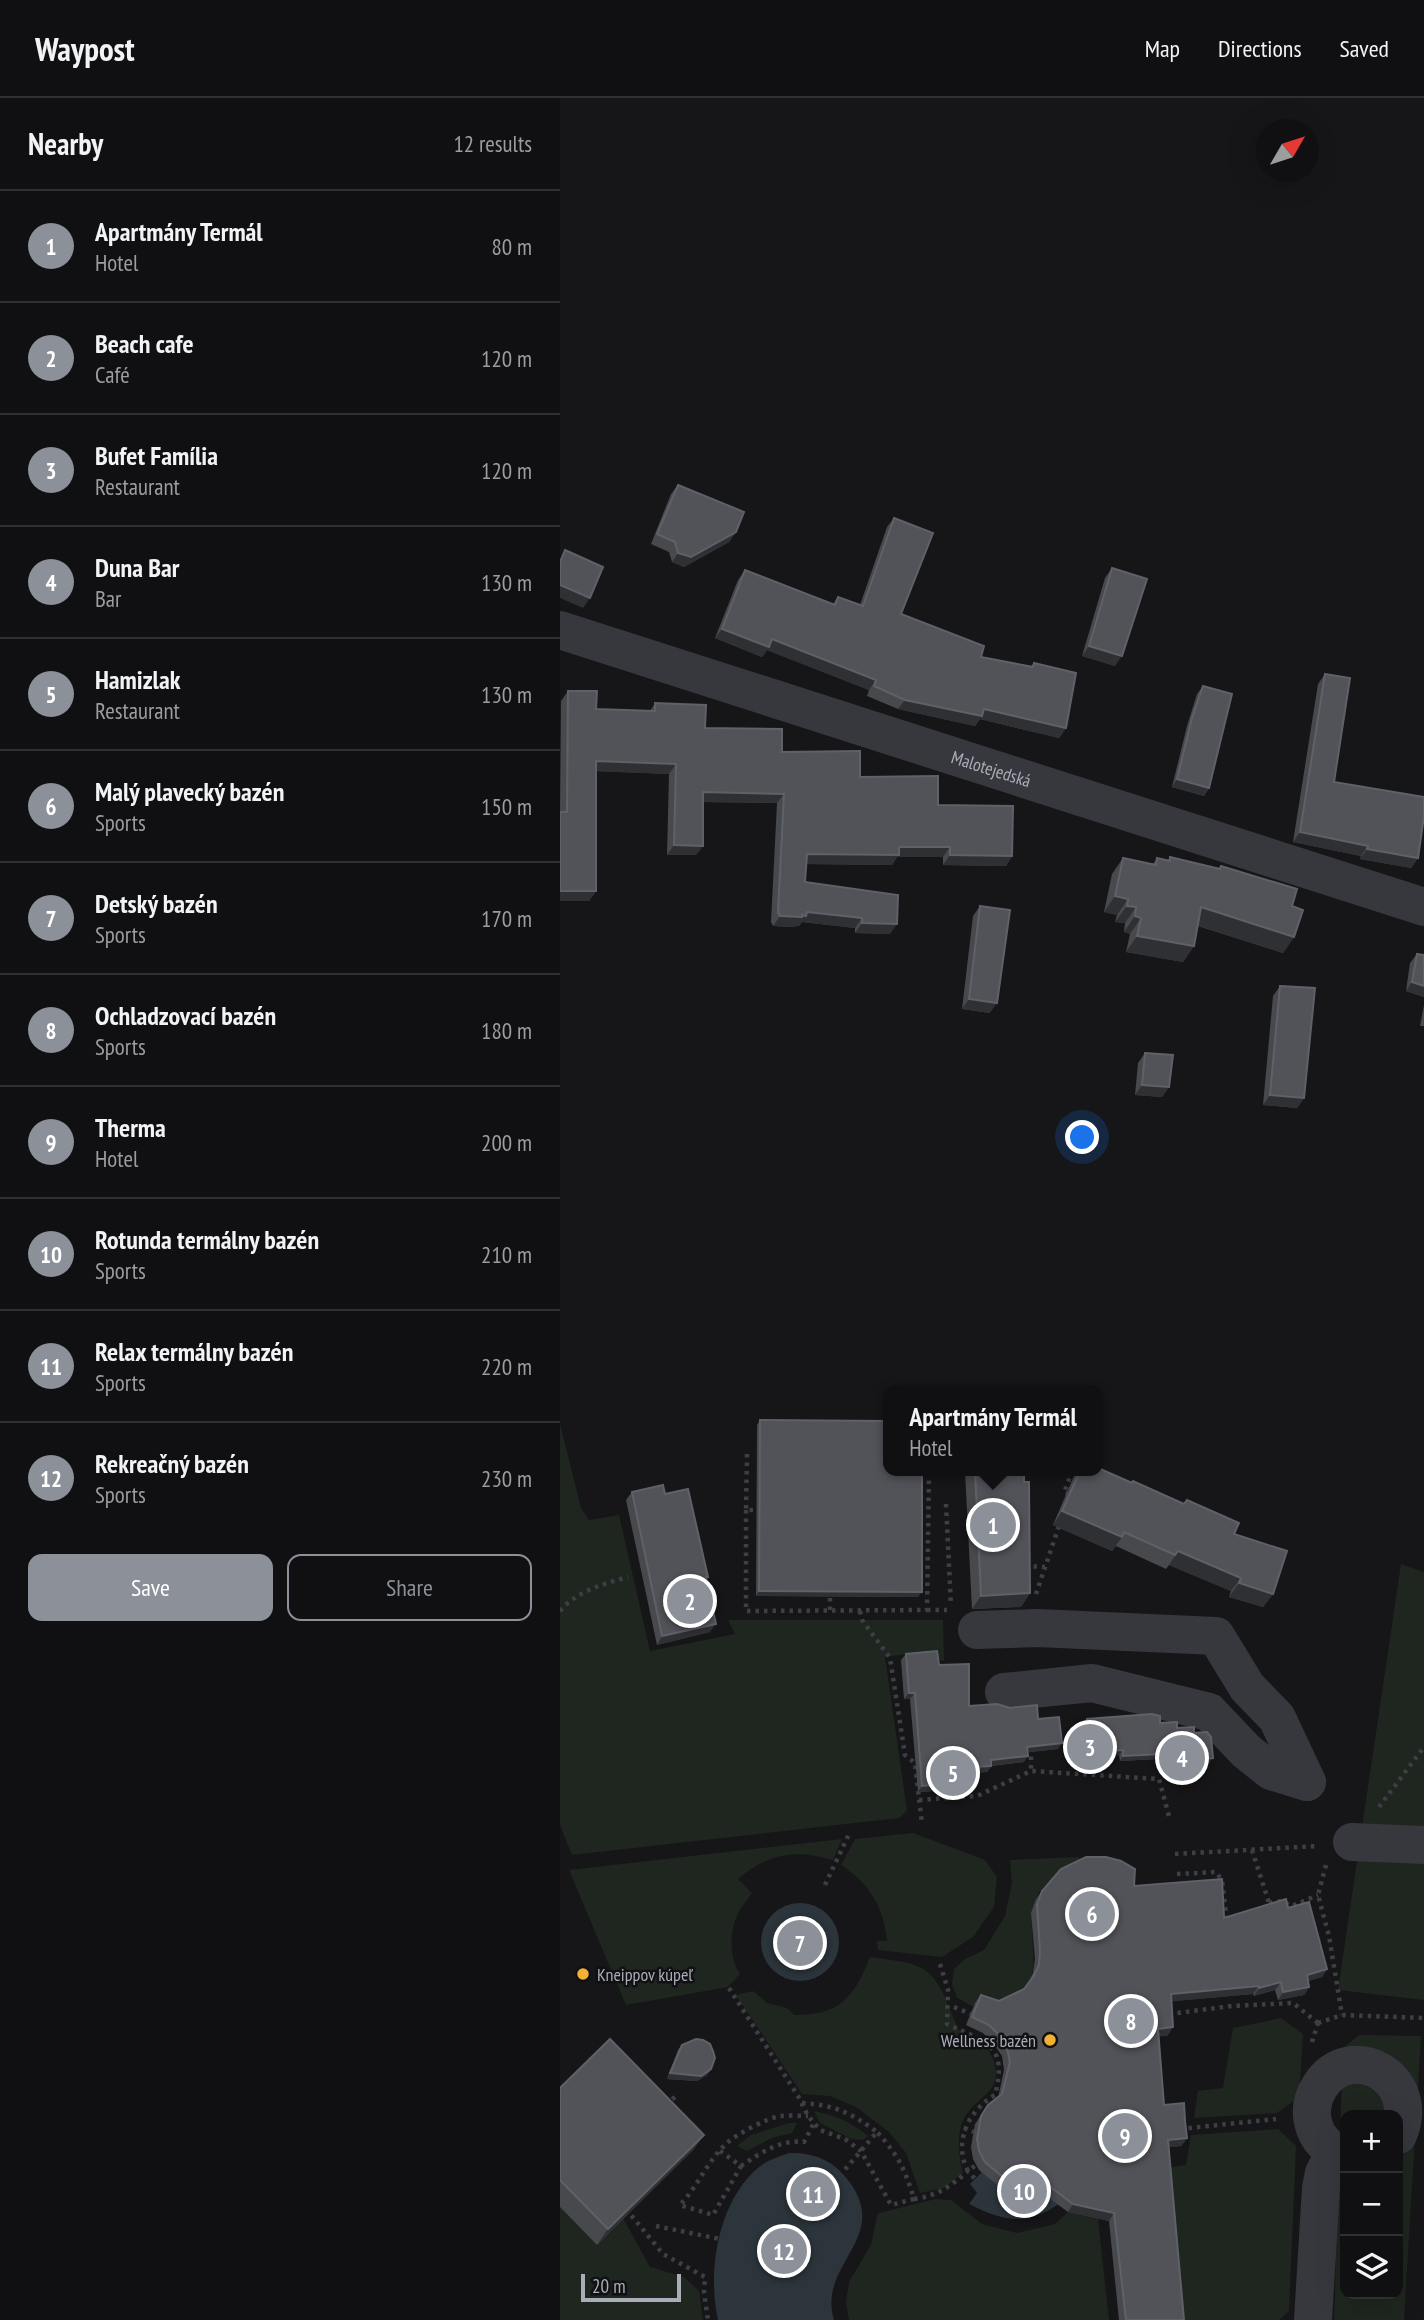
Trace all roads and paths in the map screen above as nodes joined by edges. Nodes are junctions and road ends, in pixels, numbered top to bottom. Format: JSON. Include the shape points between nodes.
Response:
{"nodes":[{"id":1,"x":560,"y":630,"type":"edge"},
{"id":2,"x":1424,"y":907,"type":"edge"},
{"id":3,"x":747,"y":1454,"type":"dead end"},
{"id":4,"x":929,"y":1476,"type":"edge"},
{"id":5,"x":1070,"y":1476,"type":"edge"},
{"id":6,"x":946,"y":1504,"type":"dead end"},
{"id":7,"x":1065,"y":1506,"type":"edge"},
{"id":8,"x":746,"y":1510,"type":"junction"},
{"id":9,"x":770,"y":1510,"type":"edge"},
{"id":10,"x":1061,"y":1518,"type":"edge"},
{"id":11,"x":1025,"y":1566,"type":"edge"},
{"id":12,"x":1045,"y":1567,"type":"junction"},
{"id":13,"x":628,"y":1577,"type":"dead end"},
{"id":14,"x":830,"y":1585,"type":"edge"},
{"id":15,"x":830,"y":1610,"type":"junction"},
{"id":16,"x":560,"y":1611,"type":"edge"},
{"id":17,"x":860,"y":1611,"type":"junction"},
{"id":18,"x":964,"y":1620,"type":"joint"},
{"id":19,"x":1037,"y":1628,"type":"junction"},
{"id":20,"x":1004,"y":1692,"type":"dead end"},
{"id":21,"x":1424,"y":1747,"type":"edge"},
{"id":22,"x":1031,"y":1748,"type":"edge"},
{"id":23,"x":1031,"y":1771,"type":"junction"},
{"id":24,"x":919,"y":1800,"type":"junction"},
{"id":25,"x":1170,"y":1820,"type":"dead end"},
{"id":26,"x":922,"y":1825,"type":"dead end"},
{"id":27,"x":850,"y":1832,"type":"dead end"},
{"id":28,"x":1342,"y":1844,"type":"junction"},
{"id":29,"x":1424,"y":1845,"type":"edge"},
{"id":30,"x":1252,"y":1850,"type":"junction"},
{"id":31,"x":1175,"y":1854,"type":"dead end"},
{"id":32,"x":1178,"y":1874,"type":"dead end"},
{"id":33,"x":1222,"y":1880,"type":"junction"},
{"id":34,"x":1212,"y":1881,"type":"edge"},
{"id":35,"x":825,"y":1885,"type":"dead end"},
{"id":36,"x":1318,"y":1895,"type":"junction"},
{"id":37,"x":1269,"y":1903,"type":"junction"},
{"id":38,"x":1271,"y":1910,"type":"edge"},
{"id":39,"x":1227,"y":1922,"type":"edge"},
{"id":40,"x":1329,"y":1936,"type":"junction"},
{"id":41,"x":1320,"y":1939,"type":"edge"},
{"id":42,"x":940,"y":1964,"type":"dead end"},
{"id":43,"x":729,"y":1988,"type":"dead end"},
{"id":44,"x":954,"y":2007,"type":"dead end"},
{"id":45,"x":971,"y":2014,"type":"edge"},
{"id":46,"x":1166,"y":2015,"type":"edge"},
{"id":47,"x":1342,"y":2015,"type":"junction"},
{"id":48,"x":1424,"y":2018,"type":"edge"},
{"id":49,"x":1318,"y":2023,"type":"junction"},
{"id":50,"x":1311,"y":2046,"type":"dead end"},
{"id":51,"x":678,"y":2094,"type":"dead end"},
{"id":52,"x":802,"y":2103,"type":"junction"},
{"id":53,"x":660,"y":2112,"type":"edge"},
{"id":54,"x":808,"y":2116,"type":"junction"},
{"id":55,"x":1290,"y":2118,"type":"dead end"},
{"id":56,"x":814,"y":2123,"type":"junction"},
{"id":57,"x":1403,"y":2123,"type":"edge"},
{"id":58,"x":964,"y":2129,"type":"junction"},
{"id":59,"x":1180,"y":2129,"type":"edge"},
{"id":60,"x":877,"y":2132,"type":"junction"},
{"id":61,"x":974,"y":2132,"type":"dead end"},
{"id":62,"x":720,"y":2151,"type":"junction"},
{"id":63,"x":861,"y":2151,"type":"junction"},
{"id":64,"x":1340,"y":2154,"type":"edge"},
{"id":65,"x":976,"y":2165,"type":"edge"},
{"id":66,"x":741,"y":2166,"type":"junction"},
{"id":67,"x":968,"y":2171,"type":"junction"},
{"id":68,"x":842,"y":2173,"type":"dead end"},
{"id":69,"x":975,"y":2179,"type":"dead end"},
{"id":70,"x":914,"y":2200,"type":"junction"},
{"id":71,"x":622,"y":2206,"type":"edge"},
{"id":72,"x":656,"y":2226,"type":"dead end"},
{"id":73,"x":720,"y":2239,"type":"dead end"},
{"id":74,"x":708,"y":2320,"type":"edge"},
{"id":75,"x":1313,"y":2320,"type":"edge"}],
"edges":[{"from":1,"to":2,"type":"street","name":"Malotejedská"},
{"from":3,"to":8,"type":"path"},
{"from":4,"to":17,"type":"path","via":[[927,1610]]},
{"from":5,"to":7,"type":"path","via":[[1064,1493],[1072,1495]]},
{"from":6,"to":18,"type":"path"},
{"from":8,"to":9,"type":"path"},
{"from":8,"to":15,"type":"path","via":[[746,1611]]},
{"from":10,"to":12,"type":"path"},
{"from":11,"to":12,"type":"path"},
{"from":12,"to":19,"type":"path","via":[[1036,1594]]},
{"from":13,"to":16,"type":"path","via":[[570,1599]]},
{"from":14,"to":15,"type":"path"},
{"from":15,"to":17,"type":"path"},
{"from":17,"to":24,"type":"path","via":[[890,1658],[905,1755],[915,1763]]},
{"from":18,"to":19,"type":"street"},
{"from":19,"to":20,"type":"street","via":[[1216,1636],[1247,1687],[1277,1718],[1307,1782],[1271,1771],[1209,1712],[1093,1683]]},
{"from":21,"to":28,"type":"path"},
{"from":22,"to":23,"type":"path"},
{"from":23,"to":24,"type":"path","via":[[977,1796]]},
{"from":23,"to":25,"type":"path","via":[[1159,1779]]},
{"from":24,"to":26,"type":"path"},
{"from":27,"to":35,"type":"path"},
{"from":28,"to":29,"type":"street"},
{"from":28,"to":30,"type":"path"},
{"from":28,"to":36,"type":"path"},
{"from":30,"to":31,"type":"path"},
{"from":30,"to":37,"type":"path"},
{"from":32,"to":33,"type":"path","via":[[1216,1872]]},
{"from":33,"to":34,"type":"path"},
{"from":33,"to":39,"type":"path"},
{"from":36,"to":37,"type":"path","via":[[1292,1906],[1281,1901]]},
{"from":36,"to":40,"type":"path"},
{"from":37,"to":38,"type":"path"},
{"from":40,"to":41,"type":"path"},
{"from":40,"to":47,"type":"path"},
{"from":42,"to":58,"type":"path","via":[[948,1990],[947,2024],[987,2043],[1000,2068],[995,2095]]},
{"from":43,"to":52,"type":"path"},
{"from":44,"to":45,"type":"path"},
{"from":46,"to":49,"type":"path","via":[[1292,2000]]},
{"from":47,"to":48,"type":"path"},
{"from":47,"to":49,"type":"path"},
{"from":49,"to":50,"type":"path"},
{"from":51,"to":53,"type":"path"},
{"from":52,"to":54,"type":"path"},
{"from":52,"to":60,"type":"path","via":[[826,2105]]},
{"from":54,"to":56,"type":"path"},
{"from":54,"to":62,"type":"path","via":[[778,2116],[748,2130]]},
{"from":55,"to":59,"type":"path"},
{"from":56,"to":63,"type":"path"},
{"from":56,"to":66,"type":"path","via":[[804,2142],[765,2150]]},
{"from":57,"to":64,"type":"street","via":[[1402,2096],[1385,2074],[1359,2065],[1334,2072],[1315,2092],[1312,2119],[1324,2144]]},
{"from":58,"to":61,"type":"path"},
{"from":58,"to":67,"type":"path","via":[[963,2161]]},
{"from":60,"to":63,"type":"path"},
{"from":60,"to":70,"type":"path","via":[[896,2153]]},
{"from":62,"to":66,"type":"path"},
{"from":62,"to":66,"type":"path","via":[[680,2205],[713,2215]]},
{"from":63,"to":68,"type":"path"},
{"from":63,"to":70,"type":"path","via":[[891,2205]]},
{"from":64,"to":75,"type":"street","via":[[1324,2173],[1321,2188]]},
{"from":65,"to":67,"type":"path"},
{"from":67,"to":69,"type":"path"},
{"from":67,"to":70,"type":"path","via":[[931,2197]]},
{"from":71,"to":74,"type":"path","via":[[663,2254],[705,2277]]},
{"from":72,"to":73,"type":"path"}]}
